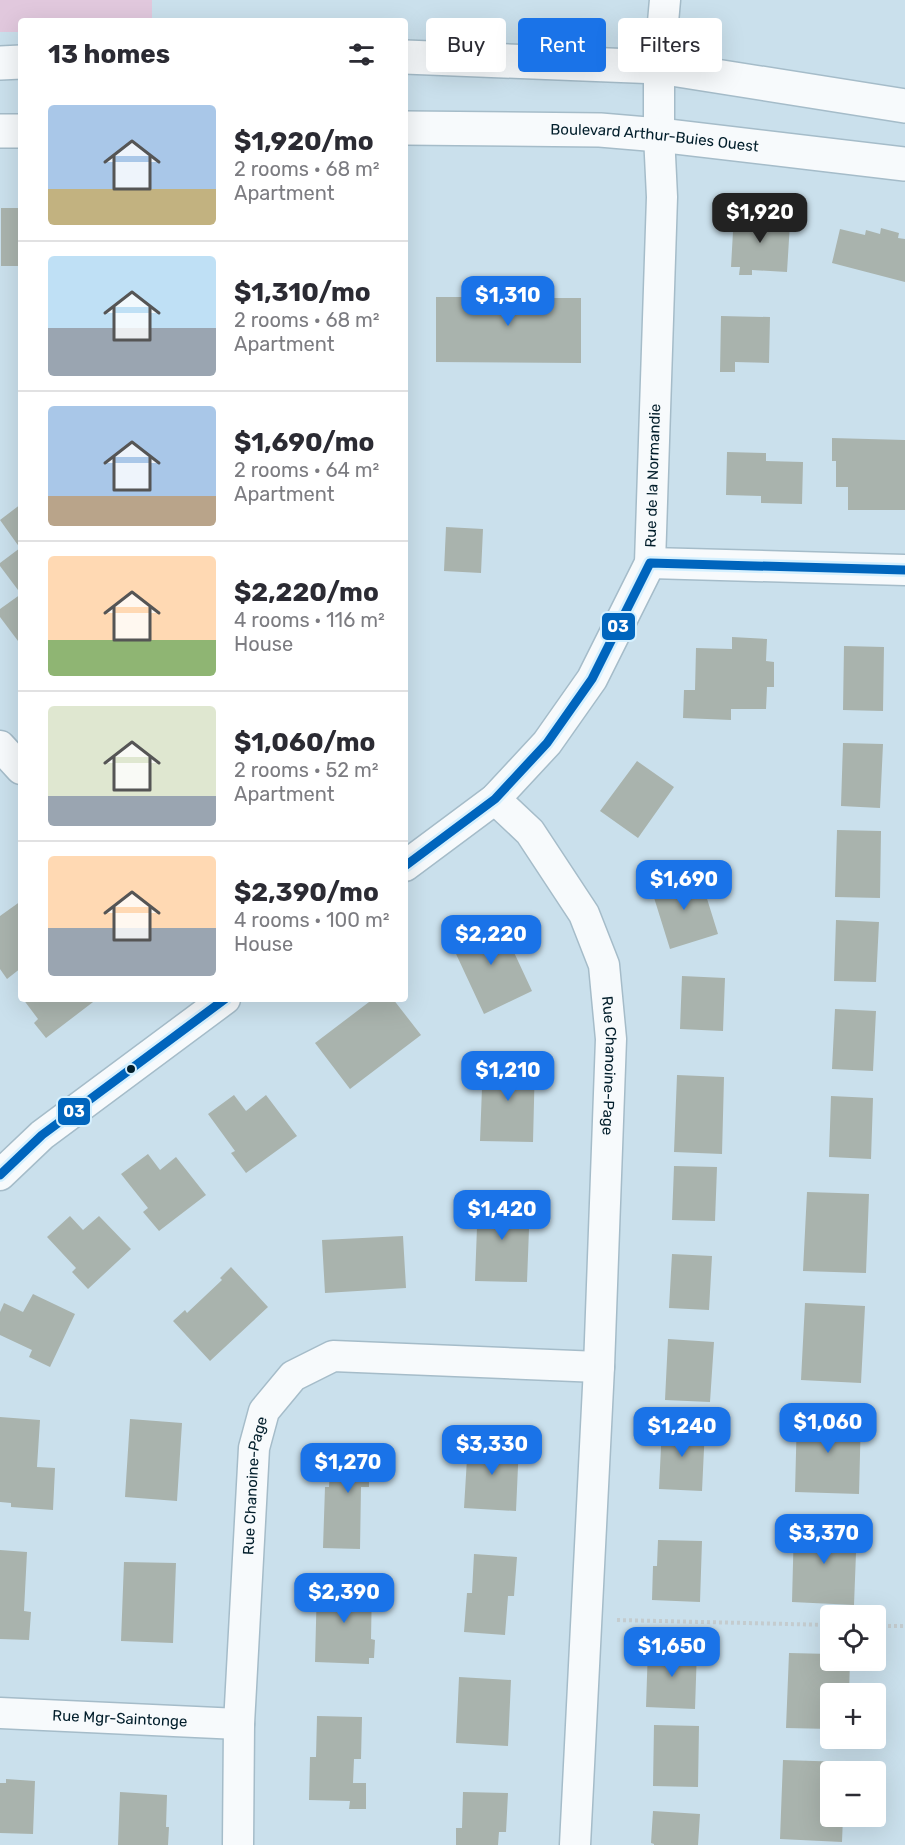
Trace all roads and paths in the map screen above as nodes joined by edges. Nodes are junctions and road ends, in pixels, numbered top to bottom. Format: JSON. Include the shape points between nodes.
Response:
{"nodes":[{"id":1,"x":665,"y":0,"type":"edge"},
{"id":2,"x":663,"y":18,"type":"edge"},
{"id":3,"x":408,"y":57,"type":"edge"},
{"id":4,"x":18,"y":62,"type":"edge"},
{"id":5,"x":0,"y":63,"type":"edge"},
{"id":6,"x":618,"y":65,"type":"edge"},
{"id":7,"x":659,"y":72,"type":"edge"},
{"id":8,"x":691,"y":72,"type":"edge"},
{"id":9,"x":905,"y":106,"type":"edge"},
{"id":10,"x":408,"y":128,"type":"edge"},
{"id":11,"x":0,"y":131,"type":"edge"},
{"id":12,"x":18,"y":131,"type":"edge"},
{"id":13,"x":659,"y":135,"type":"junction"},
{"id":14,"x":905,"y":164,"type":"edge"},
{"id":15,"x":650,"y":563,"type":"junction"},
{"id":16,"x":905,"y":570,"type":"edge"},
{"id":17,"x":0,"y":746,"type":"edge"},
{"id":18,"x":18,"y":766,"type":"edge"},
{"id":19,"x":495,"y":799,"type":"junction"},
{"id":20,"x":408,"y":864,"type":"edge"},
{"id":21,"x":207,"y":1004,"type":"edge"},
{"id":22,"x":0,"y":1175,"type":"edge"},
{"id":23,"x":599,"y":1367,"type":"junction"},
{"id":24,"x":586,"y":1619,"type":"junction"},
{"id":25,"x":820,"y":1625,"type":"edge"},
{"id":26,"x":886,"y":1626,"type":"edge"},
{"id":27,"x":905,"y":1626,"type":"edge"},
{"id":28,"x":0,"y":1713,"type":"edge"},
{"id":29,"x":239,"y":1724,"type":"junction"},
{"id":30,"x":238,"y":1845,"type":"edge"},
{"id":31,"x":575,"y":1845,"type":"edge"}],
"edges":[{"from":1,"to":2,"type":"street","name":"Rue de la Normandie"},
{"from":3,"to":6,"type":"street"},
{"from":4,"to":5,"type":"street"},
{"from":7,"to":13,"type":"street","name":"Rue de la Normandie"},
{"from":8,"to":9,"type":"street"},
{"from":10,"to":13,"type":"street","name":"Boulevard Arthur-Buies Ouest","via":[[600,130]]},
{"from":11,"to":12,"type":"street"},
{"from":13,"to":14,"type":"street","name":"Boulevard Arthur-Buies Ouest"},
{"from":13,"to":15,"type":"street","name":"Rue de la Normandie","via":[[662,196]]},
{"from":15,"to":16,"type":"street"},
{"from":15,"to":19,"type":"street","name":"Rue de la Normandie","via":[[592,679],[547,742]]},
{"from":17,"to":18,"type":"street"},
{"from":19,"to":20,"type":"street","name":"Rue de la Normandie"},
{"from":19,"to":23,"type":"street","name":"Rue Chanoine-Page","via":[[530,832],[584,914],[604,965],[611,1039]]},
{"from":21,"to":22,"type":"street","via":[[42,1135]]},
{"from":23,"to":24,"type":"street","name":"Rue Chanoine-Page"},
{"from":23,"to":29,"type":"street","name":"Rue Chanoine-Page","via":[[333,1356],[292,1376],[264,1411],[254,1448]]},
{"from":24,"to":25,"type":"path"},
{"from":24,"to":31,"type":"street","name":"Rue Chanoine-Page"},
{"from":26,"to":27,"type":"path"},
{"from":28,"to":29,"type":"street","name":"Rue Mgr-Saintonge"},
{"from":29,"to":30,"type":"street","name":"Rue Chanoine-Page"}]}
